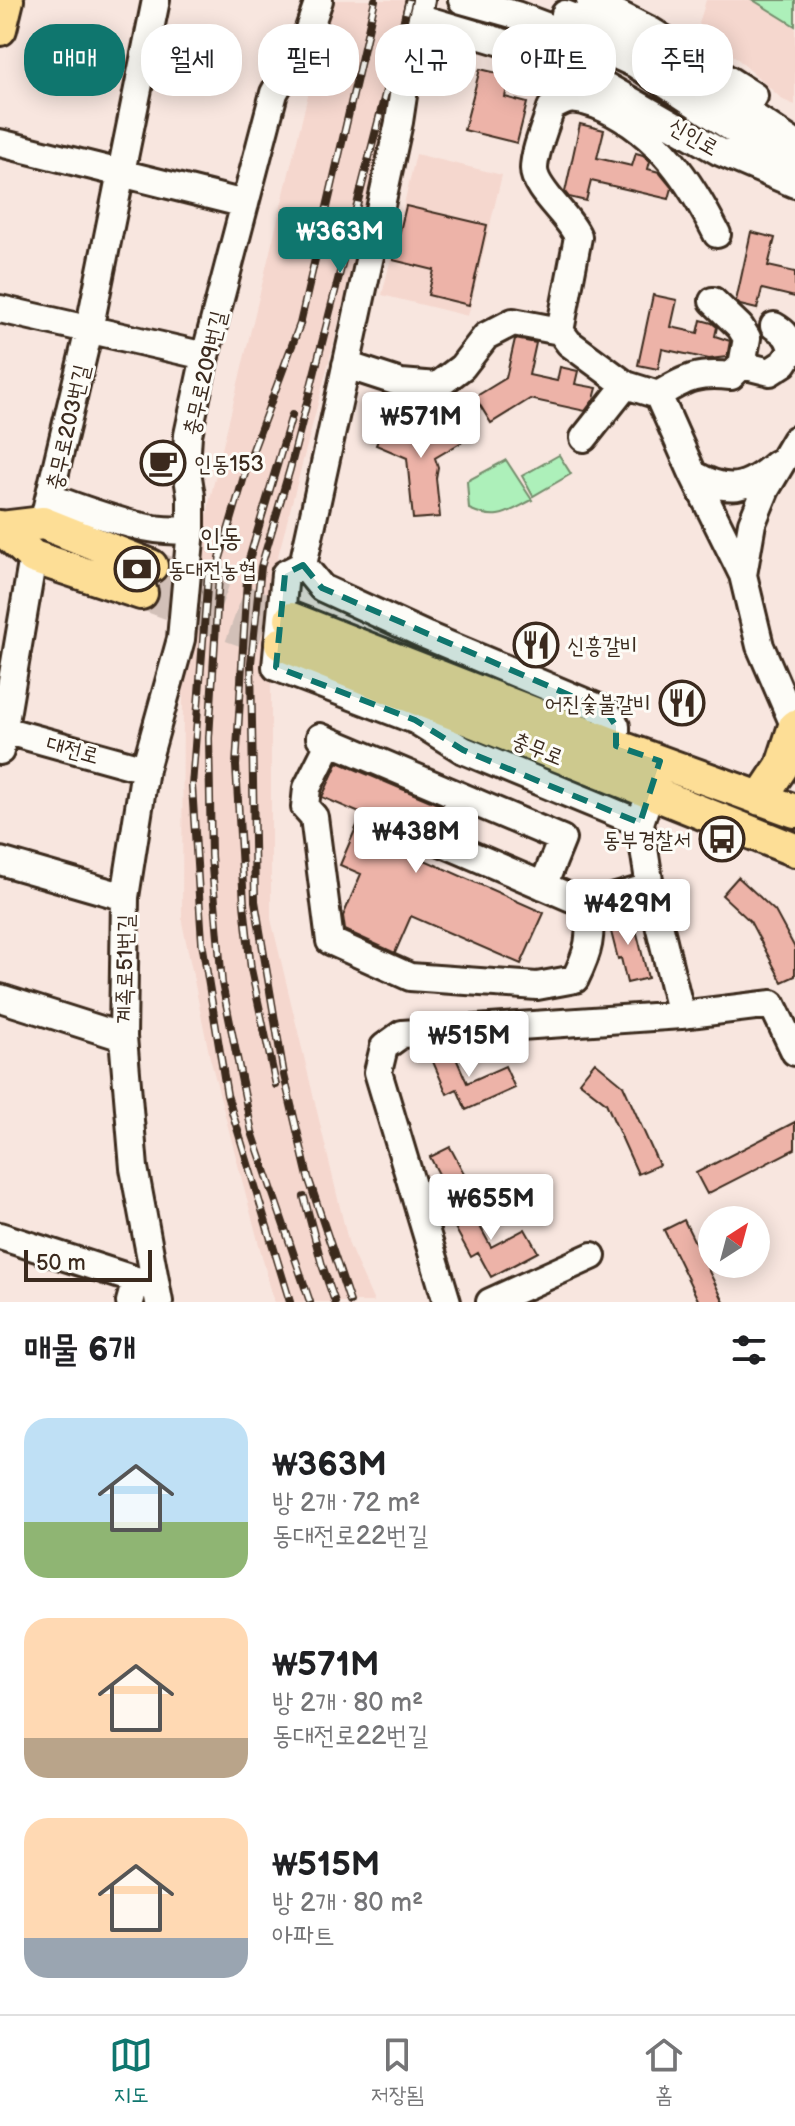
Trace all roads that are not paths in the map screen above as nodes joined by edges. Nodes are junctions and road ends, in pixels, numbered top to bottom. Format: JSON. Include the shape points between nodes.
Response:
{"nodes":[{"id":1,"x":7,"y":0,"type":"edge"},
{"id":2,"x":156,"y":0,"type":"edge"},
{"id":3,"x":319,"y":0,"type":"edge"},
{"id":4,"x":462,"y":0,"type":"edge"},
{"id":5,"x":526,"y":0,"type":"edge"},
{"id":6,"x":590,"y":0,"type":"edge"},
{"id":7,"x":419,"y":8,"type":"edge"},
{"id":8,"x":0,"y":29,"type":"edge"},
{"id":9,"x":795,"y":128,"type":"edge"},
{"id":10,"x":0,"y":143,"type":"edge"},
{"id":11,"x":795,"y":144,"type":"edge"},
{"id":12,"x":795,"y":170,"type":"edge"},
{"id":13,"x":120,"y":175,"type":"junction"},
{"id":14,"x":795,"y":184,"type":"edge"},
{"id":15,"x":245,"y":204,"type":"junction"},
{"id":16,"x":717,"y":234,"type":"dead end"},
{"id":17,"x":713,"y":301,"type":"dead end"},
{"id":18,"x":0,"y":309,"type":"edge"},
{"id":19,"x":774,"y":326,"type":"dead end"},
{"id":20,"x":89,"y":330,"type":"junction"},
{"id":21,"x":560,"y":331,"type":"junction"},
{"id":22,"x":205,"y":356,"type":"junction"},
{"id":23,"x":346,"y":365,"type":"junction"},
{"id":24,"x":742,"y":365,"type":"junction"},
{"id":25,"x":626,"y":385,"type":"junction"},
{"id":26,"x":658,"y":395,"type":"junction"},
{"id":27,"x":584,"y":438,"type":"dead end"},
{"id":28,"x":790,"y":448,"type":"edge"},
{"id":29,"x":693,"y":474,"type":"junction"},
{"id":30,"x":47,"y":511,"type":"junction"},
{"id":31,"x":1,"y":528,"type":"edge"},
{"id":32,"x":191,"y":529,"type":"junction"},
{"id":33,"x":33,"y":557,"type":"junction"},
{"id":34,"x":294,"y":569,"type":"junction"},
{"id":35,"x":743,"y":575,"type":"junction"},
{"id":36,"x":181,"y":639,"type":"joint"},
{"id":37,"x":795,"y":726,"type":"edge"},
{"id":38,"x":2,"y":736,"type":"edge"},
{"id":39,"x":616,"y":746,"type":"junction"},
{"id":40,"x":660,"y":761,"type":"junction"},
{"id":41,"x":145,"y":769,"type":"junction"},
{"id":42,"x":461,"y":797,"type":"junction"},
{"id":43,"x":760,"y":799,"type":"junction"},
{"id":44,"x":644,"y":808,"type":"junction"},
{"id":45,"x":795,"y":811,"type":"edge"},
{"id":46,"x":794,"y":847,"type":"edge"},
{"id":47,"x":0,"y":861,"type":"edge"},
{"id":48,"x":543,"y":886,"type":"junction"},
{"id":49,"x":650,"y":887,"type":"junction"},
{"id":50,"x":125,"y":897,"type":"junction"},
{"id":51,"x":588,"y":905,"type":"junction"},
{"id":52,"x":0,"y":998,"type":"edge"},
{"id":53,"x":681,"y":1015,"type":"junction"},
{"id":54,"x":123,"y":1037,"type":"junction"},
{"id":55,"x":795,"y":1052,"type":"edge"},
{"id":56,"x":0,"y":1236,"type":"edge"},
{"id":57,"x":592,"y":1256,"type":"dead end"},
{"id":58,"x":130,"y":1302,"type":"edge"},
{"id":59,"x":159,"y":1302,"type":"edge"},
{"id":60,"x":447,"y":1302,"type":"edge"},
{"id":61,"x":490,"y":1302,"type":"edge"}],
"edges":[{"from":1,"to":8,"type":"main road"},
{"from":2,"to":13,"type":"street","name":"충무로203번길"},
{"from":3,"to":15,"type":"street","name":"충무로209번길","via":[[308,32],[274,93]]},
{"from":4,"to":12,"type":"street","name":"신인로","via":[[530,20],[635,64]]},
{"from":5,"to":11,"type":"street","via":[[605,29]]},
{"from":6,"to":9,"type":"street","via":[[705,63]]},
{"from":7,"to":14,"type":"street","name":"신인로","via":[[569,65],[718,151]]},
{"from":7,"to":23,"type":"street"},
{"from":10,"to":13,"type":"street"},
{"from":13,"to":15,"type":"street"},
{"from":13,"to":20,"type":"street","name":"충무로203번길"},
{"from":15,"to":22,"type":"street","name":"충무로209번길"},
{"from":16,"to":21,"type":"street","via":[[694,189],[661,147],[626,118],[596,104],[569,100],[551,108],[534,168],[537,182],[578,237]]},
{"from":17,"to":24,"type":"street","via":[[747,338]]},
{"from":18,"to":20,"type":"street"},
{"from":19,"to":24,"type":"street","via":[[790,340],[792,351],[784,363],[770,372]]},
{"from":20,"to":22,"type":"street"},
{"from":20,"to":30,"type":"street","name":"충무로203번길"},
{"from":21,"to":23,"type":"street","via":[[513,322],[486,336],[462,367],[437,386],[401,383]]},
{"from":21,"to":25,"type":"street"},
{"from":22,"to":32,"type":"street","name":"충무로209번길","via":[[188,435]]},
{"from":23,"to":34,"type":"street"},
{"from":24,"to":26,"type":"street","via":[[731,376],[708,373],[687,378]]},
{"from":25,"to":26,"type":"street"},
{"from":25,"to":27,"type":"street"},
{"from":26,"to":29,"type":"street"},
{"from":28,"to":29,"type":"street","via":[[759,479],[734,488],[713,486]]},
{"from":28,"to":35,"type":"street","via":[[752,523]]},
{"from":29,"to":35,"type":"street"},
{"from":30,"to":31,"type":"main road"},
{"from":30,"to":32,"type":"street","via":[[176,532]]},
{"from":30,"to":33,"type":"main road","via":[[146,580]]},
{"from":31,"to":33,"type":"main road"},
{"from":32,"to":36,"type":"street","name":"충무로209번길"},
{"from":33,"to":38,"type":"street"},
{"from":34,"to":39,"type":"street","via":[[322,588],[427,636],[606,711],[616,726]]},
{"from":34,"to":44,"type":"street","via":[[276,667],[415,720],[463,750]]},
{"from":35,"to":37,"type":"street","via":[[760,646]]},
{"from":36,"to":41,"type":"street","name":"계족로51번길"},
{"from":37,"to":43,"type":"main road","via":[[782,766]]},
{"from":38,"to":41,"type":"street","name":"대전로"},
{"from":39,"to":40,"type":"main road","name":"충무로"},
{"from":39,"to":44,"type":"main road","name":"충무로","via":[[286,631]]},
{"from":40,"to":43,"type":"main road","name":"충무로"},
{"from":40,"to":44,"type":"street"},
{"from":41,"to":50,"type":"street","name":"계족로51번길"},
{"from":42,"to":48,"type":"street","via":[[562,839]]},
{"from":42,"to":48,"type":"street","via":[[441,842]]},
{"from":42,"to":51,"type":"street","via":[[325,740],[305,807],[314,817],[330,941],[410,977],[537,986],[575,979],[592,931]]},
{"from":43,"to":45,"type":"main road","name":"충무로"},
{"from":44,"to":46,"type":"main road","name":"충무로"},
{"from":44,"to":49,"type":"street"},
{"from":47,"to":50,"type":"street"},
{"from":48,"to":51,"type":"street"},
{"from":49,"to":51,"type":"street"},
{"from":49,"to":53,"type":"street"},
{"from":50,"to":54,"type":"street","name":"계족로51번길"},
{"from":52,"to":54,"type":"street"},
{"from":53,"to":55,"type":"street","via":[[772,1004]]},
{"from":53,"to":60,"type":"street","via":[[402,1034],[384,1047],[378,1072]]},
{"from":54,"to":59,"type":"street","name":"계족로51번길","via":[[134,1168]]},
{"from":56,"to":58,"type":"street","via":[[136,1280]]},
{"from":57,"to":61,"type":"street"}]}
